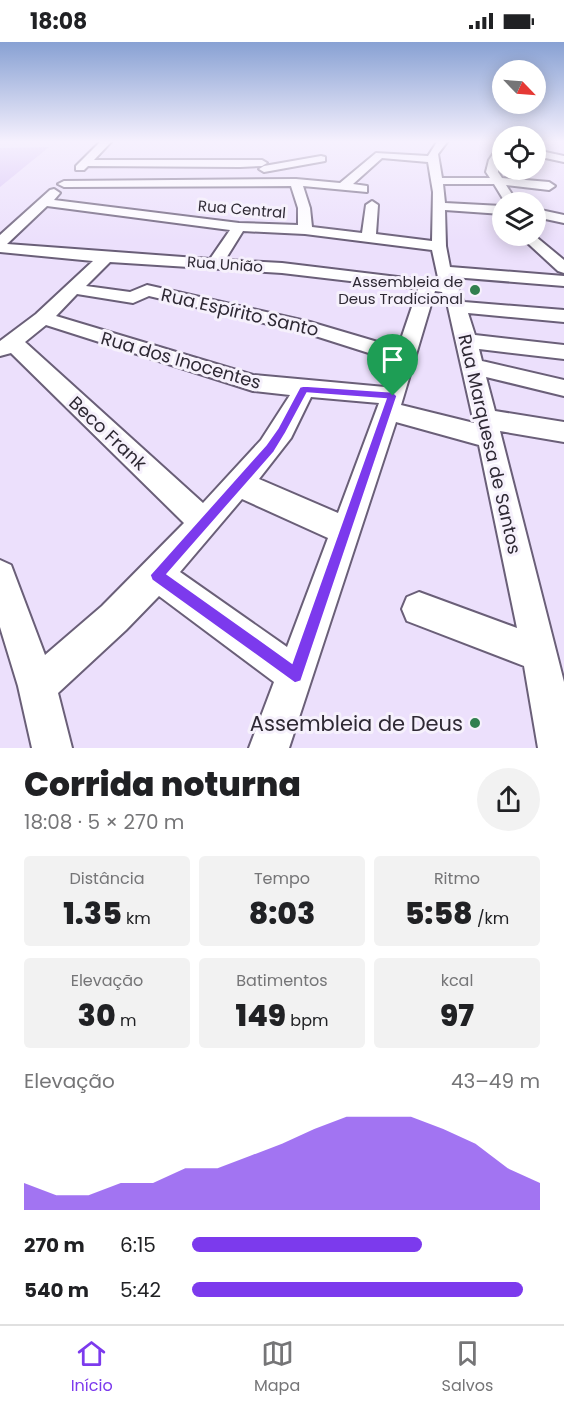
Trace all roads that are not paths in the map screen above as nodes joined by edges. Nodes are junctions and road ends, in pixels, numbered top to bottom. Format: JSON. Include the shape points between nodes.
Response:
{"nodes":[{"id":1,"x":73,"y":175,"type":"edge"},
{"id":2,"x":266,"y":175,"type":"edge"},
{"id":3,"x":357,"y":175,"type":"edge"},
{"id":4,"x":438,"y":175,"type":"edge"},
{"id":5,"x":443,"y":175,"type":"edge"},
{"id":6,"x":471,"y":175,"type":"edge"},
{"id":7,"x":492,"y":177,"type":"edge"},
{"id":8,"x":496,"y":180,"type":"edge"},
{"id":9,"x":512,"y":180,"type":"edge"},
{"id":10,"x":296,"y":182,"type":"junction"},
{"id":11,"x":268,"y":183,"type":"junction"},
{"id":12,"x":64,"y":184,"type":"junction"},
{"id":13,"x":345,"y":186,"type":"junction"},
{"id":14,"x":549,"y":186,"type":"dead end"},
{"id":15,"x":363,"y":189,"type":"dead end"},
{"id":16,"x":505,"y":192,"type":"edge"},
{"id":17,"x":44,"y":202,"type":"junction"},
{"id":18,"x":492,"y":204,"type":"edge"},
{"id":19,"x":372,"y":205,"type":"dead end"},
{"id":20,"x":546,"y":215,"type":"edge"},
{"id":21,"x":564,"y":219,"type":"edge"},
{"id":22,"x":239,"y":227,"type":"junction"},
{"id":23,"x":305,"y":230,"type":"junction"},
{"id":24,"x":369,"y":237,"type":"junction"},
{"id":25,"x":0,"y":243,"type":"edge"},
{"id":26,"x":439,"y":246,"type":"junction"},
{"id":27,"x":539,"y":246,"type":"edge"},
{"id":28,"x":0,"y":248,"type":"edge"},
{"id":29,"x":106,"y":257,"type":"junction"},
{"id":30,"x":216,"y":263,"type":"junction"},
{"id":31,"x":564,"y":268,"type":"edge"},
{"id":32,"x":564,"y":281,"type":"edge"},
{"id":33,"x":444,"y":288,"type":"junction"},
{"id":34,"x":75,"y":289,"type":"junction"},
{"id":35,"x":564,"y":316,"type":"edge"},
{"id":36,"x":43,"y":318,"type":"junction"},
{"id":37,"x":6,"y":347,"type":"edge"},
{"id":38,"x":564,"y":352,"type":"edge"},
{"id":39,"x":469,"y":353,"type":"junction"},
{"id":40,"x":405,"y":357,"type":"junction"},
{"id":41,"x":564,"y":388,"type":"edge"},
{"id":42,"x":304,"y":389,"type":"junction"},
{"id":43,"x":390,"y":403,"type":"junction"},
{"id":44,"x":487,"y":428,"type":"junction"},
{"id":45,"x":564,"y":432,"type":"edge"},
{"id":46,"x":239,"y":484,"type":"junction"},
{"id":47,"x":204,"y":523,"type":"junction"},
{"id":48,"x":346,"y":531,"type":"junction"},
{"id":49,"x":157,"y":575,"type":"junction"},
{"id":50,"x":0,"y":576,"type":"edge"},
{"id":51,"x":418,"y":609,"type":"dead end"},
{"id":52,"x":540,"y":654,"type":"junction"},
{"id":53,"x":295,"y":675,"type":"junction"},
{"id":54,"x":37,"y":687,"type":"junction"},
{"id":55,"x":52,"y":748,"type":"edge"},
{"id":56,"x":269,"y":748,"type":"edge"},
{"id":57,"x":558,"y":748,"type":"edge"}],
"edges":[{"from":1,"to":12,"type":"street"},
{"from":2,"to":11,"type":"street"},
{"from":3,"to":13,"type":"street"},
{"from":4,"to":26,"type":"street","name":"Rua Marquesa de Santos"},
{"from":5,"to":18,"type":"street"},
{"from":6,"to":7,"type":"street"},
{"from":8,"to":16,"type":"street"},
{"from":9,"to":14,"type":"street"},
{"from":10,"to":11,"type":"street"},
{"from":10,"to":13,"type":"street"},
{"from":10,"to":23,"type":"street","via":[[304,208]]},
{"from":11,"to":12,"type":"street"},
{"from":12,"to":17,"type":"street"},
{"from":13,"to":15,"type":"street"},
{"from":17,"to":22,"type":"street","name":"Rua Central"},
{"from":17,"to":25,"type":"street"},
{"from":19,"to":24,"type":"street"},
{"from":20,"to":21,"type":"street"},
{"from":22,"to":23,"type":"street","name":"Rua Central"},
{"from":22,"to":30,"type":"street"},
{"from":23,"to":24,"type":"street","name":"Rua Central"},
{"from":24,"to":26,"type":"street","name":"Rua Central"},
{"from":26,"to":33,"type":"street","name":"Rua Marquesa de Santos"},
{"from":27,"to":31,"type":"street"},
{"from":28,"to":29,"type":"street","name":"Rua União"},
{"from":29,"to":30,"type":"street","name":"Rua União"},
{"from":29,"to":34,"type":"street"},
{"from":30,"to":33,"type":"street","name":"Rua União"},
{"from":32,"to":33,"type":"street"},
{"from":33,"to":35,"type":"street"},
{"from":33,"to":39,"type":"street","name":"Rua Marquesa de Santos"},
{"from":33,"to":40,"type":"street"},
{"from":34,"to":36,"type":"street"},
{"from":34,"to":40,"type":"street","name":"Rua Espírito Santo","via":[[134,298],[147,290],[310,328]]},
{"from":36,"to":37,"type":"street"},
{"from":36,"to":42,"type":"street","name":"Rua dos Inocentes","via":[[253,383]]},
{"from":37,"to":47,"type":"street","name":"Beco Frank"},
{"from":38,"to":39,"type":"street"},
{"from":39,"to":41,"type":"street"},
{"from":39,"to":44,"type":"street","name":"Rua Marquesa de Santos"},
{"from":40,"to":43,"type":"street"},
{"from":42,"to":43,"type":"street","name":"Rua dos Inocentes"},
{"from":42,"to":46,"type":"street","via":[[282,431]]},
{"from":43,"to":44,"type":"street","name":"Rua dos Inocentes"},
{"from":43,"to":48,"type":"street"},
{"from":44,"to":45,"type":"street","name":"Rua dos Inocentes"},
{"from":44,"to":52,"type":"street","name":"Rua Marquesa de Santos"},
{"from":46,"to":47,"type":"street"},
{"from":46,"to":48,"type":"street"},
{"from":47,"to":49,"type":"street"},
{"from":48,"to":53,"type":"street"},
{"from":49,"to":53,"type":"street"},
{"from":49,"to":54,"type":"street"},
{"from":50,"to":54,"type":"street"},
{"from":51,"to":52,"type":"street"},
{"from":52,"to":57,"type":"street","name":"Rua Marquesa de Santos"},
{"from":53,"to":56,"type":"street"},
{"from":54,"to":55,"type":"street"}]}
